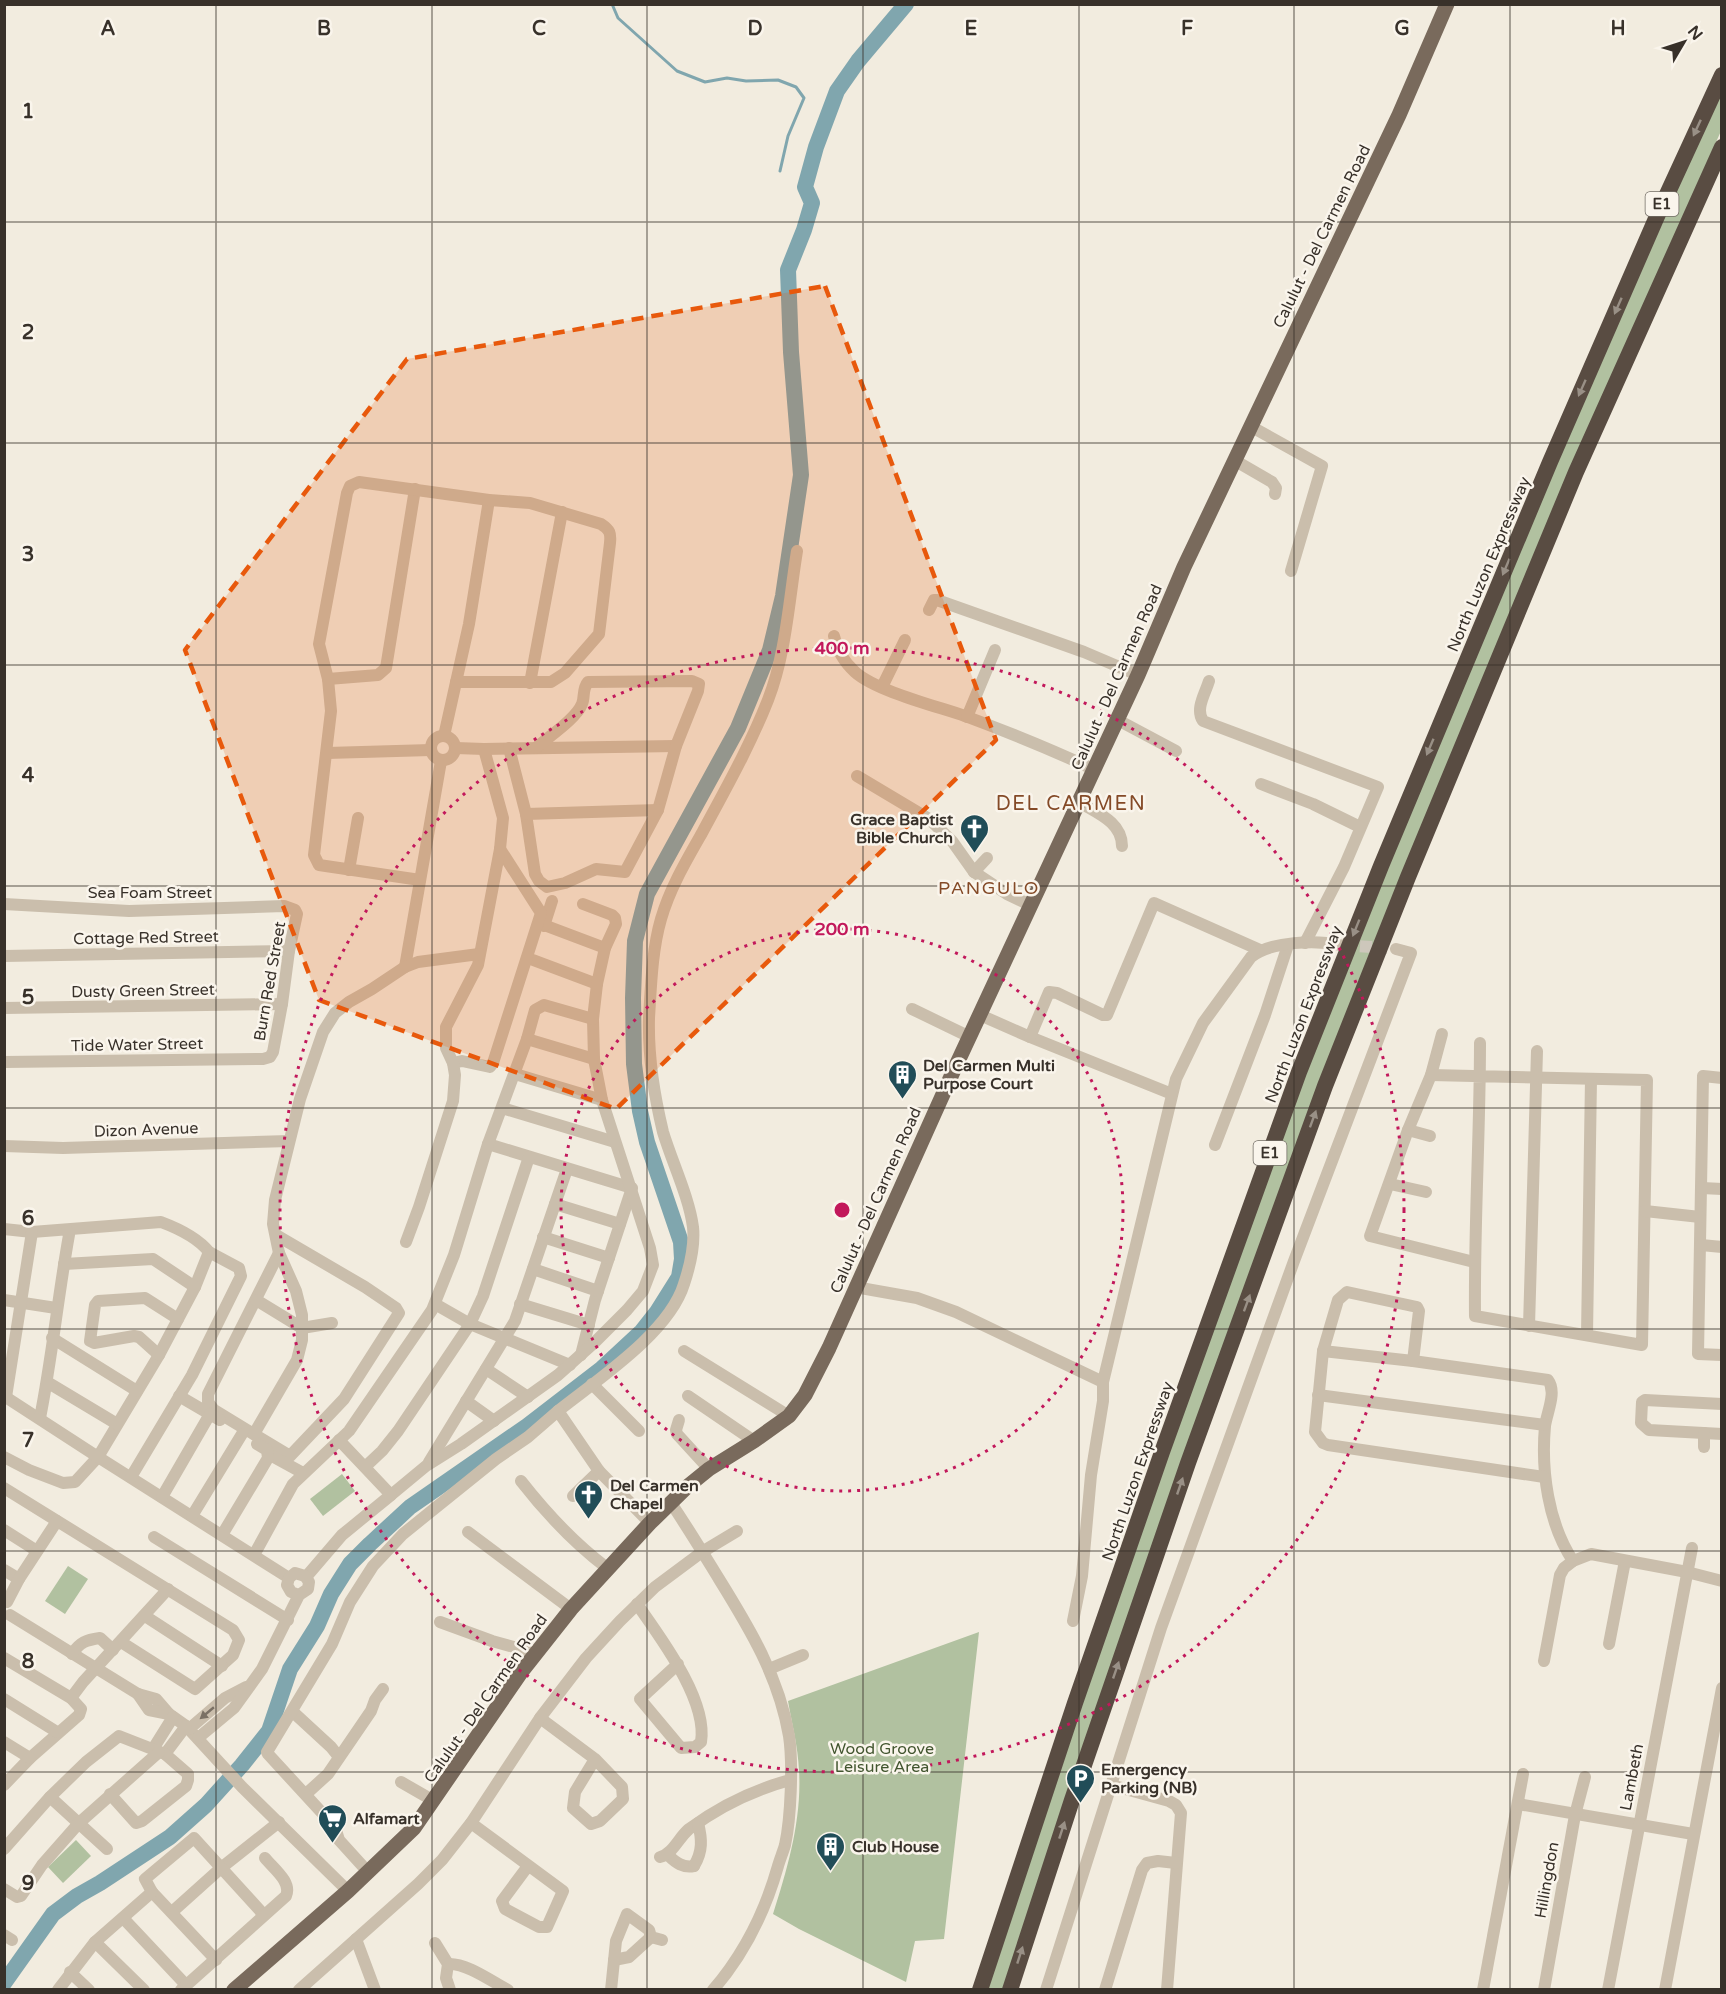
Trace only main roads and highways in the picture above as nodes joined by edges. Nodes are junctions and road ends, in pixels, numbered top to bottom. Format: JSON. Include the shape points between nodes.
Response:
{"nodes":[{"id":1,"x":1447,"y":4,"type":"edge"},
{"id":2,"x":1722,"y":75,"type":"edge"},
{"id":3,"x":1722,"y":147,"type":"edge"},
{"id":4,"x":234,"y":1989,"type":"edge"},
{"id":5,"x":980,"y":1989,"type":"edge"},
{"id":6,"x":1010,"y":1989,"type":"edge"}],
"edges":[{"from":1,"to":4,"type":"main road","name":"Calulut - Del Carmen Road","via":[[1399,115],[1184,567],[1138,675],[806,1395],[789,1416],[709,1469],[650,1523],[536,1653],[414,1828]]},
{"from":2,"to":5,"type":"highway","name":"North Luzon Expressway","number":"E1","one_way":true,"via":[[1550,462],[1299,1072],[1113,1594]]},
{"from":6,"to":3,"type":"highway","number":"E1","one_way":true,"via":[[1188,1464],[1325,1086],[1576,472]]}]}
